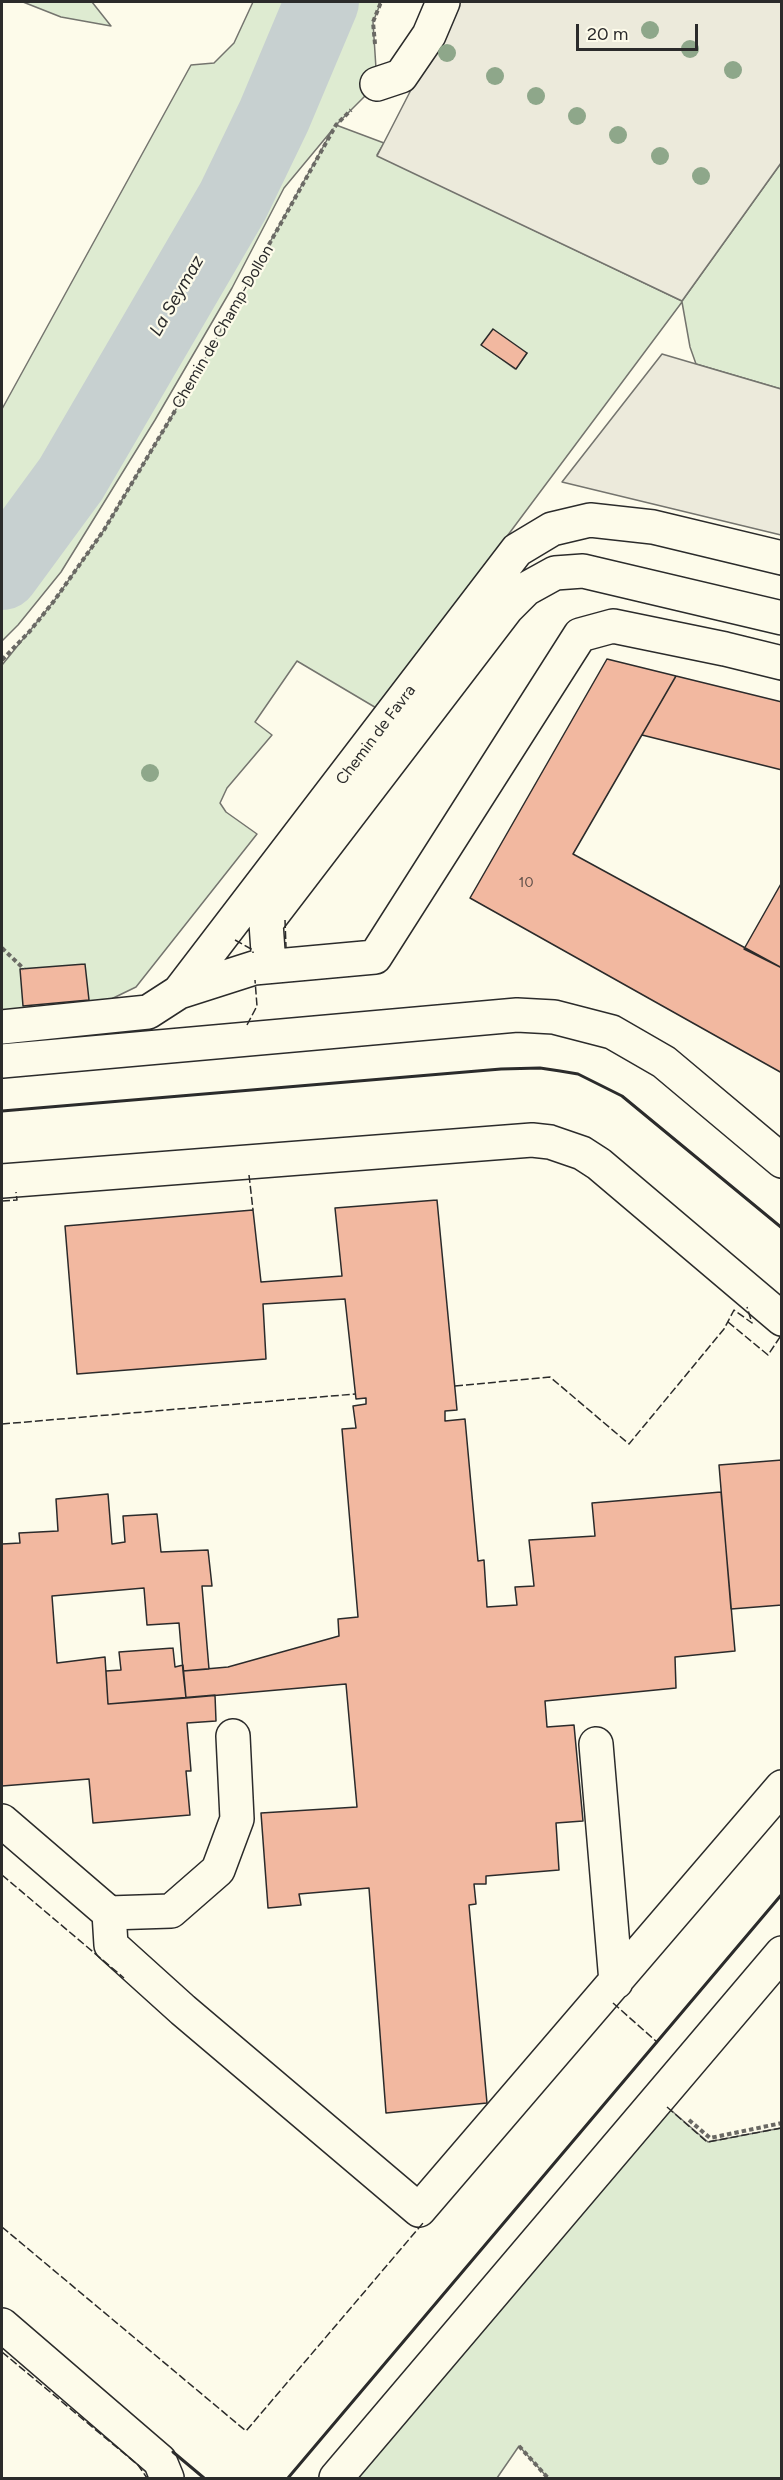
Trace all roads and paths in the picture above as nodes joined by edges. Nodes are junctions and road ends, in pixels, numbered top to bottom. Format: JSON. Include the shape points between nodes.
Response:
{"nodes":[{"id":1,"x":443,"y":2,"type":"edge"},
{"id":2,"x":377,"y":84,"type":"joint"},
{"id":3,"x":782,"y":558,"type":"edge"},
{"id":4,"x":782,"y":618,"type":"edge"},
{"id":5,"x":2,"y":660,"type":"edge"},
{"id":6,"x":782,"y":663,"type":"edge"},
{"id":7,"x":2,"y":948,"type":"edge"},
{"id":8,"x":269,"y":966,"type":"junction"},
{"id":9,"x":24,"y":969,"type":"dead end"},
{"id":10,"x":179,"y":992,"type":"junction"},
{"id":11,"x":2,"y":1027,"type":"edge"},
{"id":12,"x":2,"y":1061,"type":"edge"},
{"id":13,"x":782,"y":1161,"type":"edge"},
{"id":14,"x":2,"y":1181,"type":"edge"},
{"id":15,"x":782,"y":1319,"type":"edge"},
{"id":16,"x":233,"y":1736,"type":"dead end"},
{"id":17,"x":596,"y":1744,"type":"dead end"},
{"id":18,"x":782,"y":1786,"type":"edge"},
{"id":19,"x":2,"y":1821,"type":"edge"},
{"id":20,"x":109,"y":1913,"type":"junction"},
{"id":21,"x":782,"y":1953,"type":"edge"},
{"id":22,"x":616,"y":1982,"type":"junction"},
{"id":23,"x":2,"y":2325,"type":"edge"},
{"id":24,"x":519,"y":2446,"type":"dead end"},
{"id":25,"x":167,"y":2478,"type":"edge"},
{"id":26,"x":336,"y":2478,"type":"edge"},
{"id":27,"x":548,"y":2478,"type":"edge"}],
"edges":[{"from":1,"to":2,"type":"street","via":[[429,34],[401,76]]},
{"from":2,"to":5,"type":"path","name":"Chemin de Champ-Dollon","via":[[336,125],[194,380],[104,530],[54,601]]},
{"from":3,"to":10,"type":"street","name":"Chemin de Favra","via":[[653,527],[590,520],[552,529],[518,550]]},
{"from":4,"to":8,"type":"street","via":[[583,571],[555,573],[526,589],[507,608],[266,923]]},
{"from":6,"to":8,"type":"street","via":[[613,626],[580,635],[375,957]]},
{"from":7,"to":9,"type":"path"},
{"from":8,"to":10,"type":"street"},
{"from":10,"to":11,"type":"street","name":"Chemin de Favra","via":[[148,1012]]},
{"from":12,"to":13,"type":"street","via":[[518,1015],[554,1017],[612,1032],[656,1057]]},
{"from":14,"to":15,"type":"street","via":[[532,1140],[550,1142],[582,1153],[599,1164]]},
{"from":16,"to":20,"type":"street","via":[[237,1819],[218,1870],[171,1911]]},
{"from":17,"to":22,"type":"street"},
{"from":18,"to":22,"type":"street"},
{"from":19,"to":20,"type":"street"},
{"from":20,"to":22,"type":"street","via":[[111,1945],[419,2210]]},
{"from":21,"to":26,"type":"street"},
{"from":23,"to":25,"type":"street","via":[[160,2461]]},
{"from":24,"to":27,"type":"path"}]}
